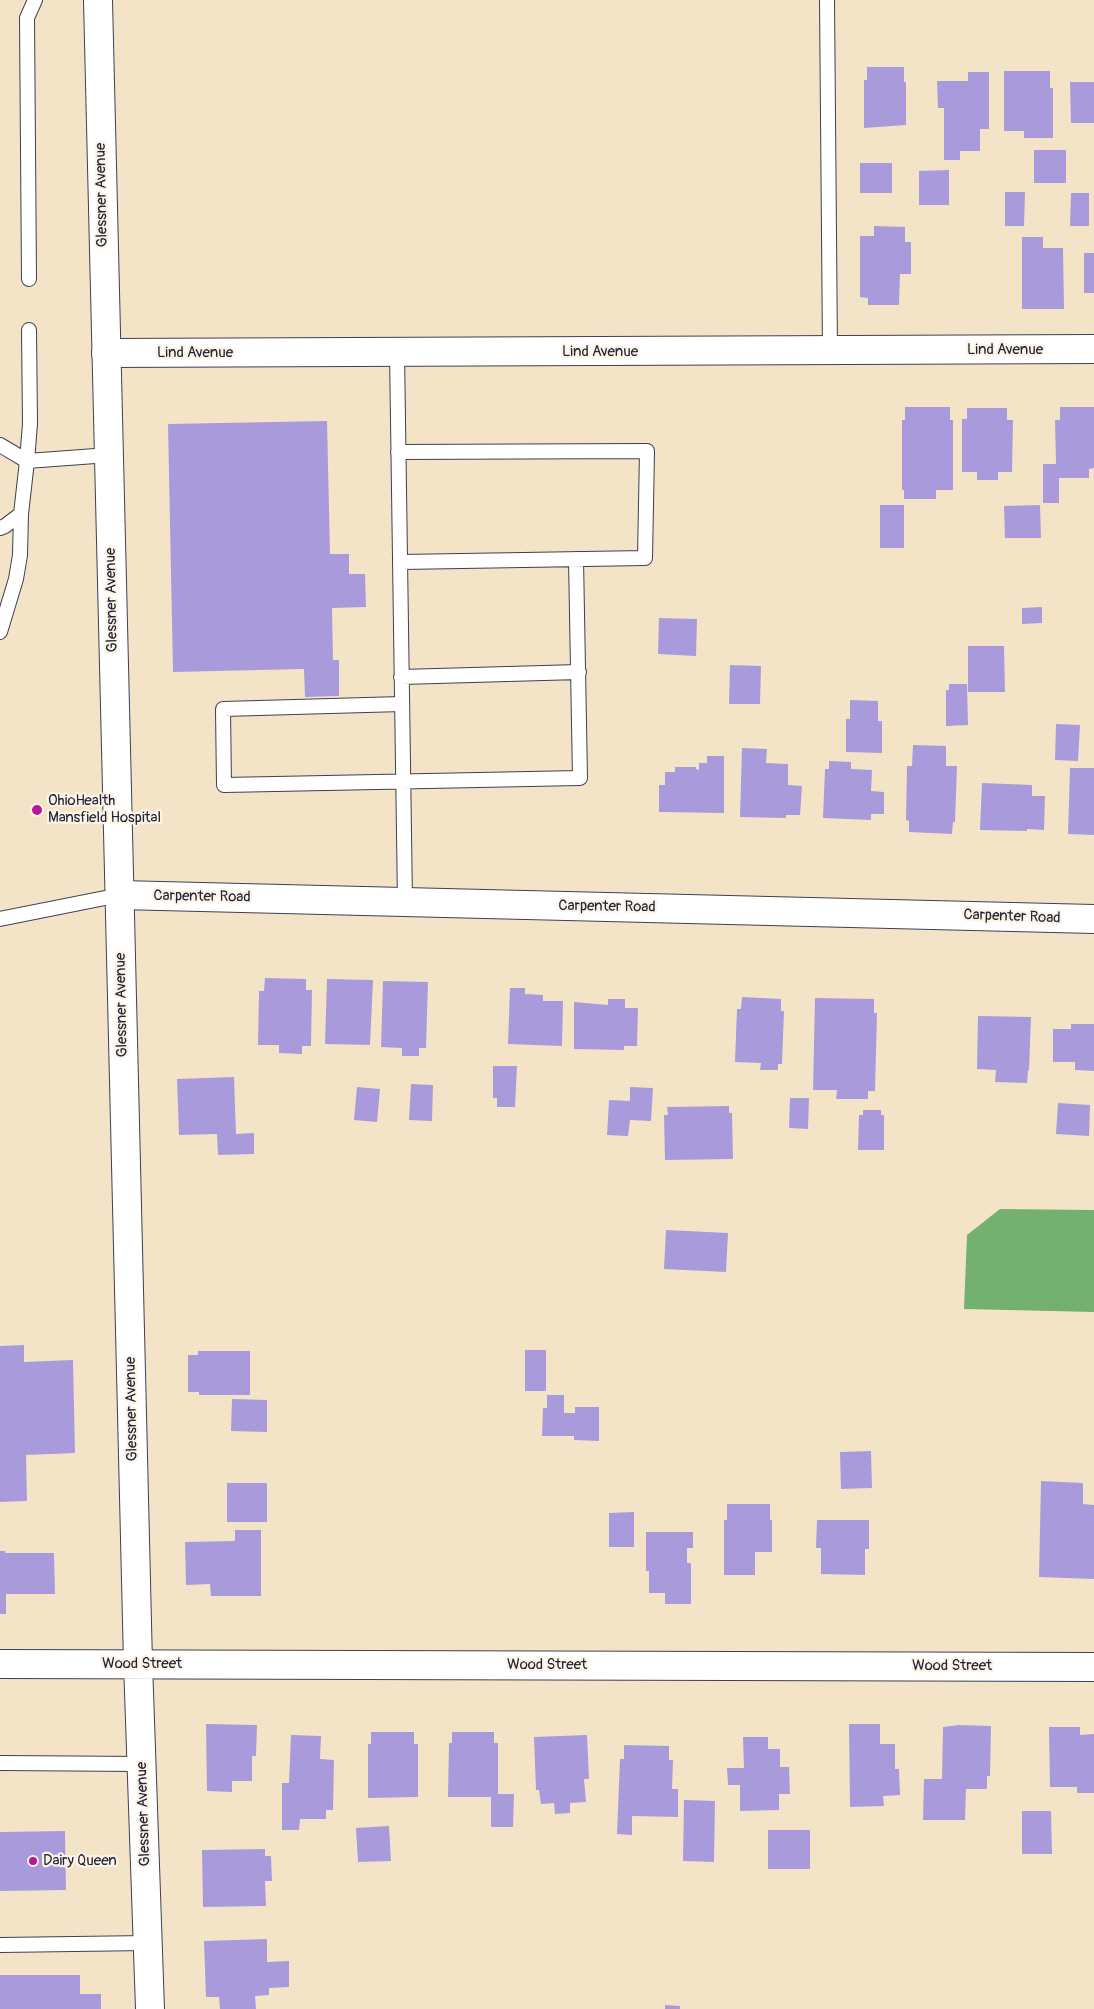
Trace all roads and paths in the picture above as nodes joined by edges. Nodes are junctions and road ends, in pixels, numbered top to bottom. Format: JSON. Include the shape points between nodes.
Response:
{"nodes":[{"id":1,"x":35,"y":0,"type":"edge"},
{"id":2,"x":98,"y":0,"type":"edge"},
{"id":3,"x":827,"y":0,"type":"edge"},
{"id":4,"x":29,"y":279,"type":"dead end"},
{"id":5,"x":30,"y":330,"type":"dead end"},
{"id":6,"x":1094,"y":349,"type":"edge"},
{"id":7,"x":830,"y":351,"type":"junction"},
{"id":8,"x":397,"y":352,"type":"junction"},
{"id":9,"x":106,"y":353,"type":"junction"},
{"id":10,"x":0,"y":444,"type":"edge"},
{"id":11,"x":398,"y":452,"type":"junction"},
{"id":12,"x":108,"y":455,"type":"junction"},
{"id":13,"x":26,"y":461,"type":"junction"},
{"id":14,"x":21,"y":514,"type":"junction"},
{"id":15,"x":0,"y":528,"type":"edge"},
{"id":16,"x":576,"y":559,"type":"junction"},
{"id":17,"x":401,"y":562,"type":"junction"},
{"id":18,"x":0,"y":632,"type":"edge"},
{"id":19,"x":579,"y":672,"type":"junction"},
{"id":20,"x":401,"y":677,"type":"junction"},
{"id":21,"x":402,"y":704,"type":"junction"},
{"id":22,"x":403,"y":782,"type":"junction"},
{"id":23,"x":120,"y":895,"type":"junction"},
{"id":24,"x":405,"y":902,"type":"junction"},
{"id":25,"x":1,"y":913,"type":"edge"},
{"id":26,"x":1094,"y":919,"type":"edge"},
{"id":27,"x":138,"y":1663,"type":"junction"},
{"id":28,"x":0,"y":1664,"type":"edge"},
{"id":29,"x":1094,"y":1666,"type":"edge"},
{"id":30,"x":0,"y":1763,"type":"edge"},
{"id":31,"x":142,"y":1764,"type":"junction"},
{"id":32,"x":148,"y":1943,"type":"junction"},
{"id":33,"x":0,"y":1945,"type":"edge"},
{"id":34,"x":150,"y":2009,"type":"edge"}],
"edges":[{"from":1,"to":4,"type":"lane","via":[[27,18]]},
{"from":2,"to":9,"type":"street","name":"Glessner Avenue"},
{"from":3,"to":7,"type":"lane"},
{"from":5,"to":13,"type":"lane","via":[[30,424]]},
{"from":6,"to":7,"type":"street","name":"Lind Avenue"},
{"from":7,"to":8,"type":"street","name":"Lind Avenue"},
{"from":8,"to":9,"type":"street","name":"Lind Avenue"},
{"from":8,"to":11,"type":"lane"},
{"from":9,"to":12,"type":"street","name":"Glessner Avenue"},
{"from":10,"to":13,"type":"lane"},
{"from":11,"to":16,"type":"lane","via":[[646,451],[645,558]]},
{"from":11,"to":17,"type":"lane"},
{"from":12,"to":13,"type":"lane"},
{"from":12,"to":23,"type":"street","name":"Glessner Avenue"},
{"from":13,"to":14,"type":"lane"},
{"from":14,"to":15,"type":"lane"},
{"from":14,"to":18,"type":"lane","via":[[16,578]]},
{"from":16,"to":17,"type":"lane"},
{"from":16,"to":19,"type":"lane"},
{"from":17,"to":20,"type":"lane"},
{"from":19,"to":20,"type":"lane"},
{"from":19,"to":22,"type":"lane","via":[[580,778]]},
{"from":20,"to":21,"type":"lane"},
{"from":21,"to":22,"type":"lane"},
{"from":21,"to":22,"type":"lane","via":[[223,709],[224,785]]},
{"from":22,"to":24,"type":"lane"},
{"from":23,"to":24,"type":"street","name":"Carpenter Road"},
{"from":23,"to":25,"type":"lane"},
{"from":23,"to":27,"type":"street","name":"Glessner Avenue"},
{"from":24,"to":26,"type":"street","name":"Carpenter Road"},
{"from":27,"to":28,"type":"street","name":"Wood Street"},
{"from":27,"to":29,"type":"street","name":"Wood Street"},
{"from":27,"to":31,"type":"street","name":"Glessner Avenue"},
{"from":30,"to":31,"type":"lane"},
{"from":31,"to":32,"type":"street","name":"Glessner Avenue"},
{"from":32,"to":33,"type":"lane"},
{"from":32,"to":34,"type":"street","name":"Glessner Avenue"}]}
